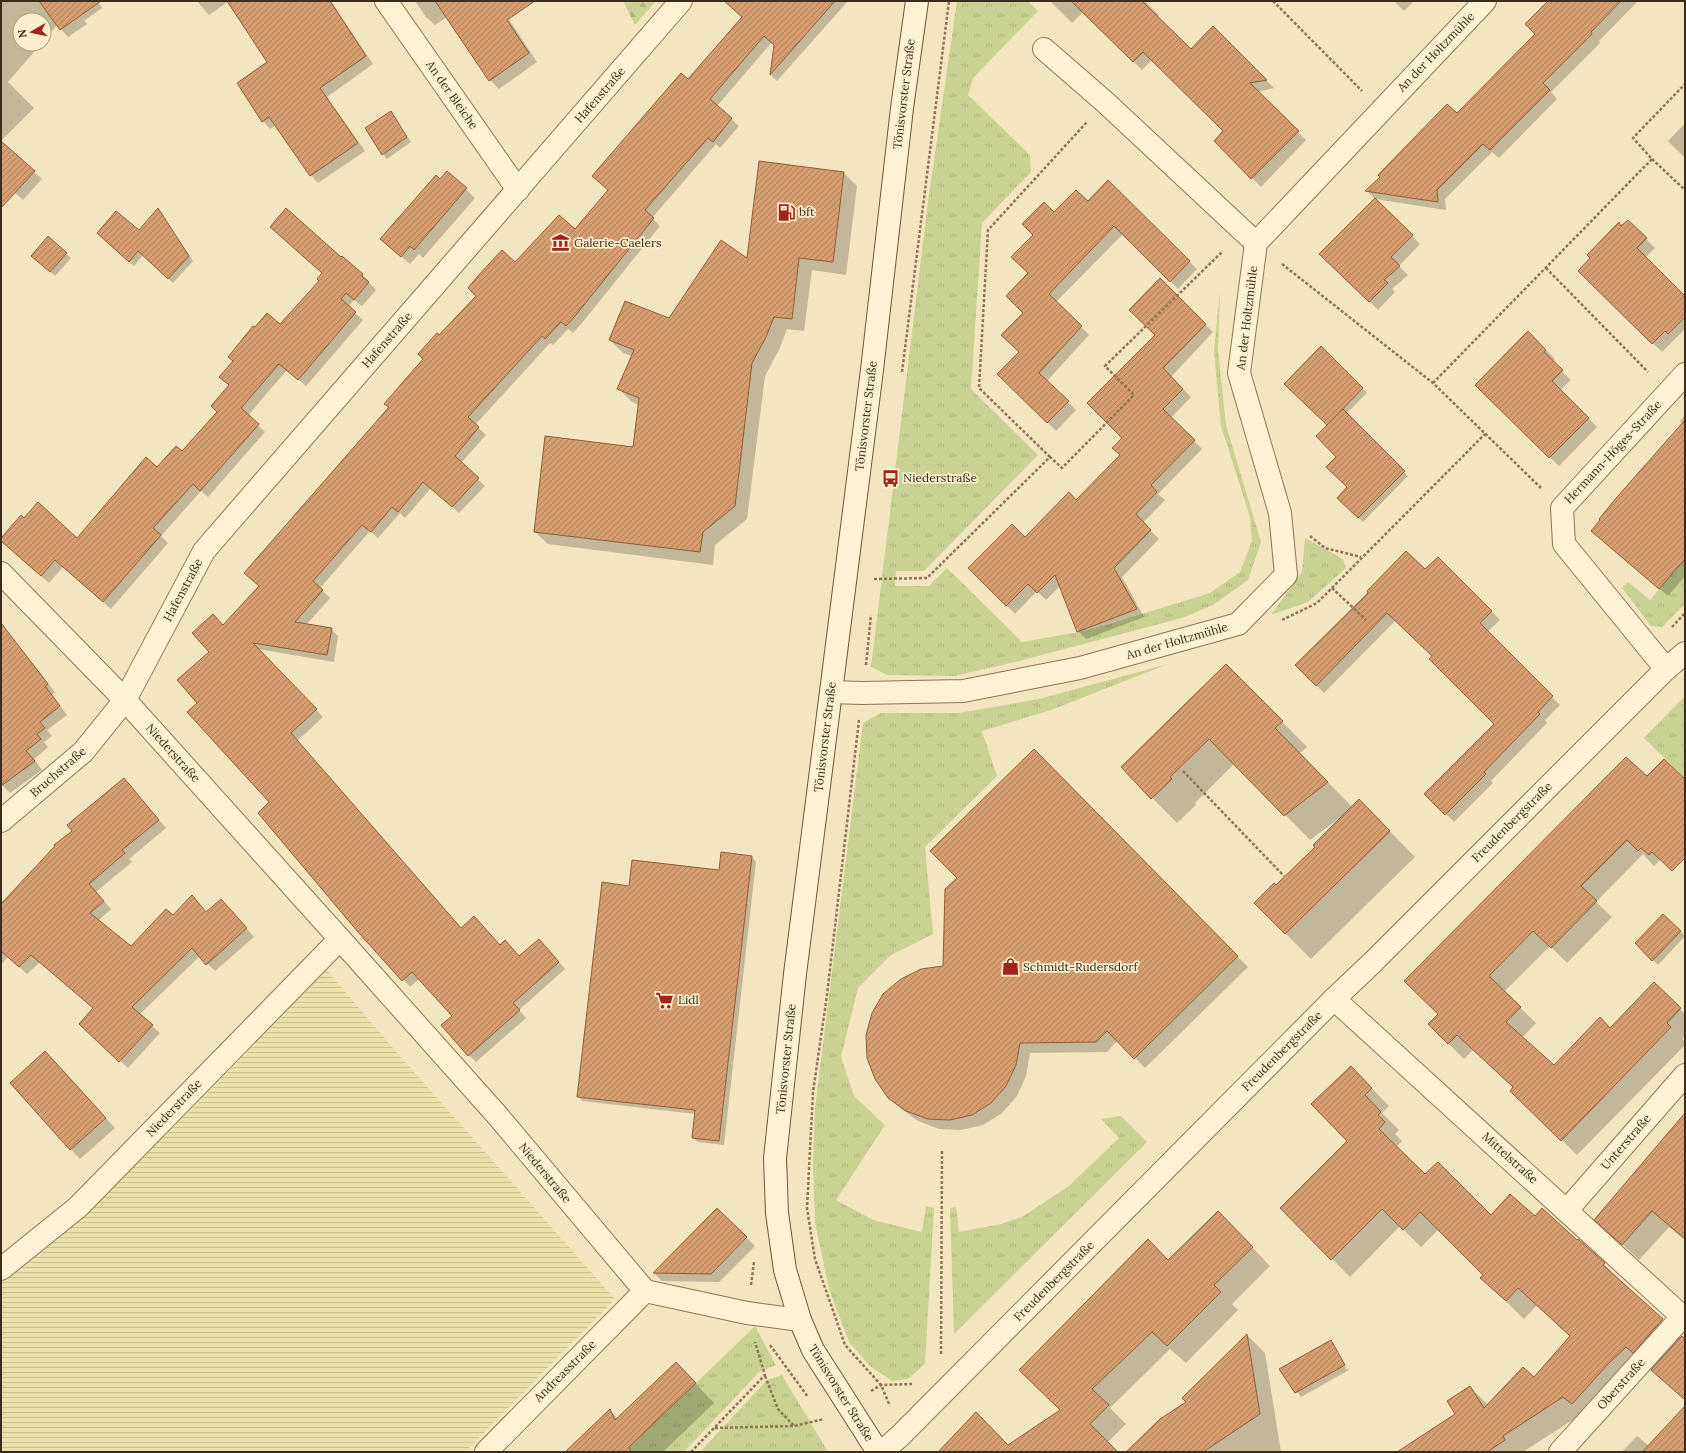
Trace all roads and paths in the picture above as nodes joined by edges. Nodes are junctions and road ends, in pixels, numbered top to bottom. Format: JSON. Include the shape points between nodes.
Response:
{"nodes":[{"id":1,"x":386,"y":1,"type":"edge"},
{"id":2,"x":681,"y":1,"type":"edge"},
{"id":3,"x":917,"y":1,"type":"edge"},
{"id":4,"x":949,"y":1,"type":"edge"},
{"id":5,"x":1273,"y":1,"type":"edge"},
{"id":6,"x":1485,"y":1,"type":"edge"},
{"id":7,"x":1044,"y":49,"type":"dead end"},
{"id":8,"x":1685,"y":84,"type":"edge"},
{"id":9,"x":1106,"y":102,"type":"junction"},
{"id":10,"x":1381,"y":110,"type":"junction"},
{"id":11,"x":1652,"y":159,"type":"junction"},
{"id":12,"x":518,"y":190,"type":"junction"},
{"id":13,"x":1685,"y":190,"type":"edge"},
{"id":14,"x":1249,"y":237,"type":"junction"},
{"id":15,"x":1546,"y":268,"type":"junction"},
{"id":16,"x":902,"y":373,"type":"dead end"},
{"id":17,"x":1685,"y":374,"type":"edge"},
{"id":18,"x":1433,"y":383,"type":"junction"},
{"id":19,"x":1668,"y":392,"type":"junction"},
{"id":20,"x":1485,"y":434,"type":"junction"},
{"id":21,"x":1050,"y":457,"type":"junction"},
{"id":22,"x":1562,"y":508,"type":"junction"},
{"id":23,"x":1280,"y":513,"type":"junction"},
{"id":24,"x":1361,"y":557,"type":"junction"},
{"id":25,"x":876,"y":572,"type":"dead end"},
{"id":26,"x":1,"y":573,"type":"edge"},
{"id":27,"x":845,"y":577,"type":"junction"},
{"id":28,"x":875,"y":580,"type":"junction"},
{"id":29,"x":1332,"y":588,"type":"junction"},
{"id":30,"x":872,"y":610,"type":"dead end"},
{"id":31,"x":1366,"y":620,"type":"dead end"},
{"id":32,"x":1238,"y":624,"type":"junction"},
{"id":33,"x":1685,"y":653,"type":"edge"},
{"id":34,"x":1666,"y":669,"type":"junction"},
{"id":35,"x":831,"y":692,"type":"junction"},
{"id":36,"x":862,"y":693,"type":"junction"},
{"id":37,"x":124,"y":700,"type":"junction"},
{"id":38,"x":1183,"y":771,"type":"dead end"},
{"id":39,"x":1,"y":821,"type":"edge"},
{"id":40,"x":1284,"y":876,"type":"dead end"},
{"id":41,"x":340,"y":939,"type":"junction"},
{"id":42,"x":1334,"y":999,"type":"junction"},
{"id":43,"x":1685,"y":1075,"type":"edge"},
{"id":44,"x":942,"y":1151,"type":"dead end"},
{"id":45,"x":1567,"y":1210,"type":"junction"},
{"id":46,"x":1,"y":1269,"type":"edge"},
{"id":47,"x":645,"y":1291,"type":"junction"},
{"id":48,"x":747,"y":1313,"type":"junction"},
{"id":49,"x":1684,"y":1317,"type":"edge"},
{"id":50,"x":800,"y":1320,"type":"junction"},
{"id":51,"x":940,"y":1354,"type":"dead end"},
{"id":52,"x":765,"y":1375,"type":"junction"},
{"id":53,"x":848,"y":1404,"type":"junction"},
{"id":54,"x":794,"y":1426,"type":"junction"},
{"id":55,"x":715,"y":1428,"type":"junction"},
{"id":56,"x":901,"y":1435,"type":"junction"},
{"id":57,"x":486,"y":1452,"type":"edge"},
{"id":58,"x":691,"y":1452,"type":"edge"},
{"id":59,"x":878,"y":1452,"type":"edge"},
{"id":60,"x":882,"y":1452,"type":"edge"},
{"id":61,"x":1560,"y":1452,"type":"edge"}],
"edges":[{"from":1,"to":12,"type":"street","name":"An der Bleiche"},
{"from":2,"to":12,"type":"street","name":"Hafenstraße"},
{"from":3,"to":27,"type":"street","name":"Tönisvorster Straße"},
{"from":4,"to":16,"type":"path"},
{"from":5,"to":10,"type":"path"},
{"from":6,"to":10,"type":"street","name":"An der Holtzmühle"},
{"from":7,"to":9,"type":"street"},
{"from":8,"to":11,"type":"path","via":[[1632,138]]},
{"from":9,"to":14,"type":"street"},
{"from":9,"to":21,"type":"path","via":[[988,230],[979,388]]},
{"from":10,"to":14,"type":"street","name":"An der Holtzmühle"},
{"from":11,"to":13,"type":"path"},
{"from":11,"to":15,"type":"path"},
{"from":12,"to":37,"type":"street","name":"Hafenstraße","via":[[204,551]]},
{"from":14,"to":18,"type":"path"},
{"from":14,"to":21,"type":"path","via":[[1105,366],[1134,395],[1062,468]]},
{"from":14,"to":23,"type":"street","name":"An der Holtzmühle","via":[[1239,373]]},
{"from":15,"to":18,"type":"path"},
{"from":15,"to":19,"type":"path"},
{"from":17,"to":19,"type":"street","name":"Hermann-Höges-Straße"},
{"from":18,"to":20,"type":"path"},
{"from":19,"to":22,"type":"street","name":"Hermann-Höges-Straße"},
{"from":20,"to":22,"type":"path"},
{"from":20,"to":24,"type":"path"},
{"from":21,"to":28,"type":"path","via":[[927,578]]},
{"from":22,"to":34,"type":"street","name":"Hermann-Höges-Straße","via":[[1564,544]]},
{"from":23,"to":24,"type":"path","via":[[1325,548]]},
{"from":23,"to":32,"type":"street","name":"An der Holtzmühle","via":[[1286,574]]},
{"from":24,"to":29,"type":"path"},
{"from":25,"to":28,"type":"path"},
{"from":26,"to":37,"type":"street","name":"Niederstraße"},
{"from":27,"to":28,"type":"path"},
{"from":27,"to":35,"type":"street","name":"Tönisvorster Straße"},
{"from":29,"to":31,"type":"path"},
{"from":29,"to":32,"type":"path","via":[[1317,603],[1284,620]]},
{"from":30,"to":36,"type":"path"},
{"from":32,"to":36,"type":"street","name":"An der Holtzmühle","via":[[1080,668],[963,691]]},
{"from":33,"to":34,"type":"street","name":"Freudenbergstraße"},
{"from":34,"to":42,"type":"street","name":"Freudenbergstraße"},
{"from":35,"to":36,"type":"street","name":"An der Holtzmühle"},
{"from":35,"to":50,"type":"street","name":"Tönisvorster Straße","via":[[795,974],[775,1158],[777,1213],[785,1270]]},
{"from":36,"to":56,"type":"path","via":[[827,995],[813,1092],[807,1208],[815,1259],[845,1345],[881,1384]]},
{"from":37,"to":39,"type":"street","name":"Bruchstraße","via":[[83,752]]},
{"from":37,"to":41,"type":"street","name":"Niederstraße"},
{"from":38,"to":40,"type":"path"},
{"from":41,"to":46,"type":"street","name":"Niederstraße","via":[[78,1208]]},
{"from":41,"to":47,"type":"street","name":"Niederstraße","via":[[497,1115]]},
{"from":42,"to":45,"type":"street","name":"Mittelstraße"},
{"from":42,"to":56,"type":"street","name":"Freudenbergstraße"},
{"from":43,"to":45,"type":"street","name":"Unterstraße"},
{"from":44,"to":51,"type":"path"},
{"from":45,"to":49,"type":"street","name":"Mittelstraße"},
{"from":47,"to":48,"type":"street"},
{"from":47,"to":57,"type":"street","name":"Andreasstraße"},
{"from":48,"to":50,"type":"street"},
{"from":48,"to":52,"type":"path"},
{"from":49,"to":61,"type":"street","name":"Oberstraße"},
{"from":50,"to":53,"type":"street","name":"Tönisvorster Straße","via":[[813,1350]]},
{"from":52,"to":54,"type":"path","via":[[778,1409]]},
{"from":52,"to":55,"type":"path"},
{"from":53,"to":54,"type":"path","via":[[824,1420]]},
{"from":53,"to":59,"type":"street","name":"Tönisvorster Straße"},
{"from":54,"to":55,"type":"path"},
{"from":55,"to":58,"type":"path"},
{"from":56,"to":60,"type":"street","name":"Freudenbergstraße"}]}
